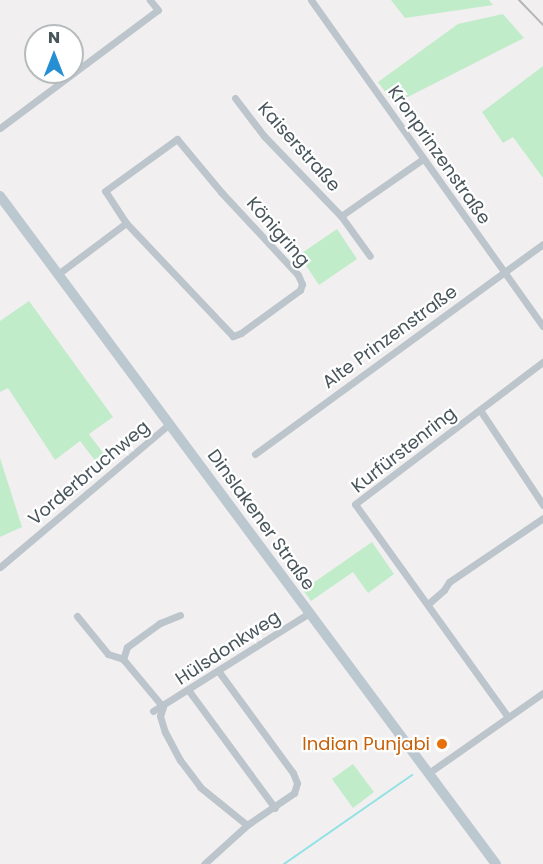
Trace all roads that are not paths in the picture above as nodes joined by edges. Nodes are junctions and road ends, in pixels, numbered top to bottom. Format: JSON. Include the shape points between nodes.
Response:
{"nodes":[{"id":1,"x":150,"y":0,"type":"edge"},
{"id":2,"x":311,"y":0,"type":"edge"},
{"id":3,"x":235,"y":98,"type":"dead end"},
{"id":4,"x":0,"y":128,"type":"edge"},
{"id":5,"x":423,"y":159,"type":"junction"},
{"id":6,"x":0,"y":196,"type":"edge"},
{"id":7,"x":341,"y":216,"type":"junction"},
{"id":8,"x":126,"y":223,"type":"junction"},
{"id":9,"x":543,"y":244,"type":"edge"},
{"id":10,"x":370,"y":256,"type":"dead end"},
{"id":11,"x":504,"y":273,"type":"junction"},
{"id":12,"x":58,"y":274,"type":"junction"},
{"id":13,"x":543,"y":326,"type":"edge"},
{"id":14,"x":543,"y":362,"type":"edge"},
{"id":15,"x":480,"y":410,"type":"junction"},
{"id":16,"x":169,"y":424,"type":"junction"},
{"id":17,"x":255,"y":454,"type":"dead end"},
{"id":18,"x":543,"y":505,"type":"edge"},
{"id":19,"x":543,"y":518,"type":"edge"},
{"id":20,"x":0,"y":567,"type":"edge"},
{"id":21,"x":428,"y":604,"type":"junction"},
{"id":22,"x":309,"y":613,"type":"junction"},
{"id":23,"x":180,"y":615,"type":"dead end"},
{"id":24,"x":77,"y":616,"type":"dead end"},
{"id":25,"x":123,"y":659,"type":"junction"},
{"id":26,"x":219,"y":672,"type":"junction"},
{"id":27,"x":189,"y":691,"type":"junction"},
{"id":28,"x":543,"y":693,"type":"edge"},
{"id":29,"x":163,"y":707,"type":"junction"},
{"id":30,"x":153,"y":711,"type":"dead end"},
{"id":31,"x":508,"y":717,"type":"junction"},
{"id":32,"x":430,"y":772,"type":"junction"},
{"id":33,"x":275,"y":808,"type":"junction"},
{"id":34,"x":247,"y":825,"type":"junction"},
{"id":35,"x":204,"y":864,"type":"edge"},
{"id":36,"x":496,"y":864,"type":"edge"}],
"edges":[{"from":1,"to":4,"type":"street","via":[[158,10]]},
{"from":2,"to":5,"type":"street","name":"Kronprinzenstraße"},
{"from":3,"to":7,"type":"street","name":"Kaiserstraße","via":[[264,136]]},
{"from":5,"to":7,"type":"street","name":"Kaiserstraße"},
{"from":5,"to":11,"type":"street","name":"Kronprinzenstraße"},
{"from":6,"to":12,"type":"main road","name":"Dinslakener Straße"},
{"from":7,"to":10,"type":"street","name":"Kaiserstraße"},
{"from":8,"to":8,"type":"street","name":"Königring","via":[[105,191],[177,139],[298,275],[300,290],[233,336]]},
{"from":8,"to":12,"type":"street"},
{"from":9,"to":11,"type":"street","name":"Alte Prinzenstraße"},
{"from":11,"to":13,"type":"street","name":"Kronprinzenstraße"},
{"from":11,"to":17,"type":"street","name":"Alte Prinzenstraße"},
{"from":12,"to":16,"type":"main road","name":"Dinslakener Straße"},
{"from":14,"to":15,"type":"street","name":"Kurfürstenring"},
{"from":15,"to":18,"type":"street","name":"Kurfürstenring"},
{"from":15,"to":21,"type":"street","name":"Kurfürstenring","via":[[356,504]]},
{"from":16,"to":20,"type":"street","name":"Vorderbruchweg"},
{"from":16,"to":22,"type":"main road","name":"Dinslakener Straße"},
{"from":19,"to":21,"type":"street","via":[[448,582]]},
{"from":21,"to":31,"type":"street","name":"Kurfürstenring"},
{"from":22,"to":26,"type":"street","name":"Hülsdonkweg"},
{"from":22,"to":32,"type":"main road","name":"Dinslakener Straße"},
{"from":23,"to":25,"type":"street","via":[[159,623],[128,647]]},
{"from":24,"to":25,"type":"street","via":[[108,654]]},
{"from":25,"to":29,"type":"street"},
{"from":26,"to":27,"type":"street","name":"Hülsdonkweg"},
{"from":26,"to":33,"type":"street","via":[[293,773],[297,783],[294,793]]},
{"from":27,"to":29,"type":"street","name":"Hülsdonkweg"},
{"from":27,"to":33,"type":"street"},
{"from":28,"to":31,"type":"street"},
{"from":29,"to":30,"type":"street","name":"Hülsdonkweg"},
{"from":29,"to":34,"type":"street","via":[[162,724],[180,760],[200,787]]},
{"from":31,"to":32,"type":"street"},
{"from":32,"to":36,"type":"main road","name":"Dinslakener Straße"},
{"from":33,"to":34,"type":"street"},
{"from":34,"to":35,"type":"street"}]}
